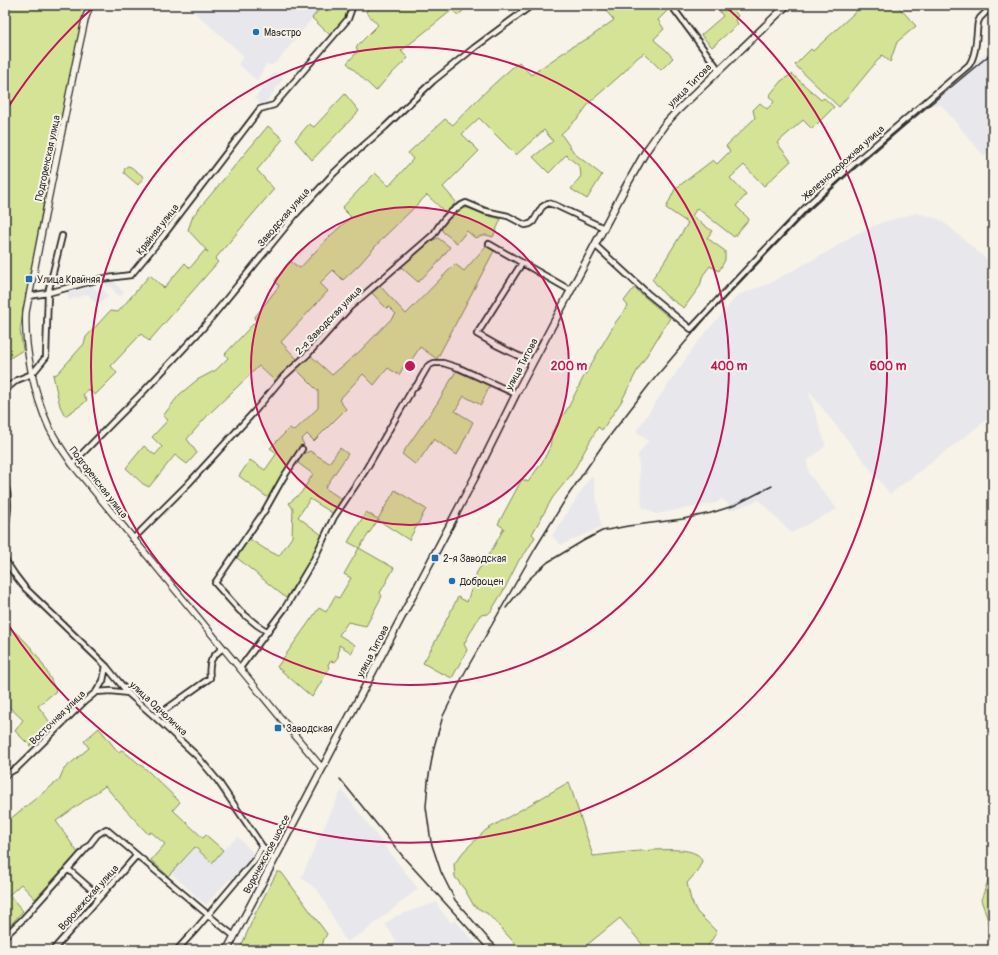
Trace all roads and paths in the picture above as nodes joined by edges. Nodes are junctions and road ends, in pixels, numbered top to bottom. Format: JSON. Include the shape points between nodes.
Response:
{"nodes":[{"id":1,"x":90,"y":5,"type":"edge"},
{"id":2,"x":353,"y":5,"type":"edge"},
{"id":3,"x":532,"y":5,"type":"edge"},
{"id":4,"x":671,"y":5,"type":"edge"},
{"id":5,"x":787,"y":5,"type":"edge"},
{"id":6,"x":993,"y":5,"type":"edge"},
{"id":7,"x":719,"y":70,"type":"junction"},
{"id":8,"x":604,"y":228,"type":"junction"},
{"id":9,"x":62,"y":236,"type":"dead end"},
{"id":10,"x":489,"y":244,"type":"dead end"},
{"id":11,"x":595,"y":245,"type":"junction"},
{"id":12,"x":522,"y":263,"type":"junction"},
{"id":13,"x":570,"y":290,"type":"junction"},
{"id":14,"x":48,"y":293,"type":"junction"},
{"id":15,"x":29,"y":296,"type":"junction"},
{"id":16,"x":533,"y":362,"type":"junction"},
{"id":17,"x":32,"y":374,"type":"junction"},
{"id":18,"x":5,"y":390,"type":"edge"},
{"id":19,"x":516,"y":394,"type":"junction"},
{"id":20,"x":302,"y":450,"type":"dead end"},
{"id":21,"x":72,"y":464,"type":"junction"},
{"id":22,"x":5,"y":482,"type":"edge"},
{"id":23,"x":5,"y":530,"type":"edge"},
{"id":24,"x":133,"y":539,"type":"junction"},
{"id":25,"x":5,"y":560,"type":"edge"},
{"id":26,"x":268,"y":632,"type":"junction"},
{"id":27,"x":223,"y":648,"type":"junction"},
{"id":28,"x":106,"y":666,"type":"junction"},
{"id":29,"x":240,"y":668,"type":"junction"},
{"id":30,"x":96,"y":692,"type":"junction"},
{"id":31,"x":128,"y":693,"type":"junction"},
{"id":32,"x":155,"y":716,"type":"junction"},
{"id":33,"x":322,"y":768,"type":"junction"},
{"id":34,"x":5,"y":775,"type":"edge"},
{"id":35,"x":262,"y":846,"type":"junction"},
{"id":36,"x":137,"y":855,"type":"junction"},
{"id":37,"x":274,"y":859,"type":"junction"},
{"id":38,"x":68,"y":869,"type":"junction"},
{"id":39,"x":100,"y":897,"type":"junction"},
{"id":40,"x":207,"y":915,"type":"junction"},
{"id":41,"x":5,"y":936,"type":"edge"},
{"id":42,"x":234,"y":936,"type":"junction"},
{"id":43,"x":53,"y":950,"type":"edge"},
{"id":44,"x":177,"y":950,"type":"edge"},
{"id":45,"x":227,"y":950,"type":"edge"}],
"edges":[{"from":1,"to":15,"type":"street","name":"Подгоренская улица"},
{"from":2,"to":14,"type":"street","name":"Крайняя улица","via":[[348,20],[274,105],[259,110],[131,275],[100,279]]},
{"from":3,"to":21,"type":"street","name":"Заводская улица","via":[[433,81],[334,173],[296,214],[202,329]]},
{"from":4,"to":7,"type":"street"},
{"from":5,"to":7,"type":"main road","name":"улица Титова"},
{"from":6,"to":11,"type":"street","name":"Железнодорожная улица","via":[[978,22],[974,53],[969,65],[807,206],[691,329]]},
{"from":7,"to":8,"type":"main road","name":"улица Титова","via":[[665,124],[646,151]]},
{"from":8,"to":11,"type":"main road","name":"улица Титова"},
{"from":8,"to":24,"type":"street","name":"2-я Заводская улица","via":[[548,203],[544,204],[533,222],[525,225],[508,216],[485,211],[466,203],[457,207],[434,234],[350,307],[308,354],[283,377],[188,484]]},
{"from":9,"to":14,"type":"street"},
{"from":10,"to":12,"type":"street"},
{"from":11,"to":13,"type":"main road","name":"улица Титова"},
{"from":12,"to":13,"type":"street"},
{"from":12,"to":16,"type":"street","via":[[477,334]]},
{"from":13,"to":16,"type":"main road","name":"улица Титова"},
{"from":14,"to":15,"type":"street","name":"Крайняя улица"},
{"from":14,"to":17,"type":"street","via":[[46,357]]},
{"from":15,"to":17,"type":"street","name":"Подгоренская улица","via":[[26,324]]},
{"from":16,"to":19,"type":"main road","name":"улица Титова"},
{"from":17,"to":18,"type":"street","via":[[17,380]]},
{"from":17,"to":21,"type":"street","name":"Подгоренская улица","via":[[49,427]]},
{"from":19,"to":26,"type":"street","via":[[459,368],[443,363],[428,366],[365,471],[334,517],[314,559]]},
{"from":19,"to":33,"type":"main road","name":"улица Титова"},
{"from":20,"to":26,"type":"street","via":[[265,510],[215,582],[240,611]]},
{"from":21,"to":24,"type":"street","name":"Подгоренская улица"},
{"from":22,"to":23,"type":"street","via":[[8,514]]},
{"from":24,"to":27,"type":"street","name":"Подгоренская улица"},
{"from":25,"to":28,"type":"street","name":"улица Одноличка","via":[[25,588]]},
{"from":26,"to":29,"type":"street"},
{"from":27,"to":29,"type":"street","name":"Подгоренская улица"},
{"from":27,"to":32,"type":"street","via":[[213,656],[209,670],[210,678]]},
{"from":28,"to":30,"type":"street","via":[[103,682]]},
{"from":28,"to":31,"type":"street","name":"улица Одноличка"},
{"from":29,"to":33,"type":"street","name":"Подгоренская улица"},
{"from":30,"to":31,"type":"street","name":"Восточная улица"},
{"from":30,"to":34,"type":"street","name":"Восточная улица","via":[[17,768]]},
{"from":31,"to":32,"type":"street","name":"улица Одноличка"},
{"from":32,"to":35,"type":"street","name":"улица Одноличка","via":[[218,781]]},
{"from":33,"to":37,"type":"main road","name":"Воронежское шоссе"},
{"from":35,"to":37,"type":"street","name":"улица Одноличка"},
{"from":35,"to":40,"type":"street","via":[[256,858]]},
{"from":36,"to":38,"type":"street","via":[[106,829],[97,835]]},
{"from":36,"to":39,"type":"street","name":"Воронежская улица"},
{"from":36,"to":40,"type":"street"},
{"from":37,"to":42,"type":"main road","name":"Воронежское шоссе"},
{"from":38,"to":39,"type":"street"},
{"from":38,"to":41,"type":"street"},
{"from":39,"to":43,"type":"street","name":"Воронежская улица"},
{"from":40,"to":42,"type":"street"},
{"from":40,"to":44,"type":"street"},
{"from":42,"to":45,"type":"main road","name":"Воронежское шоссе"}]}
